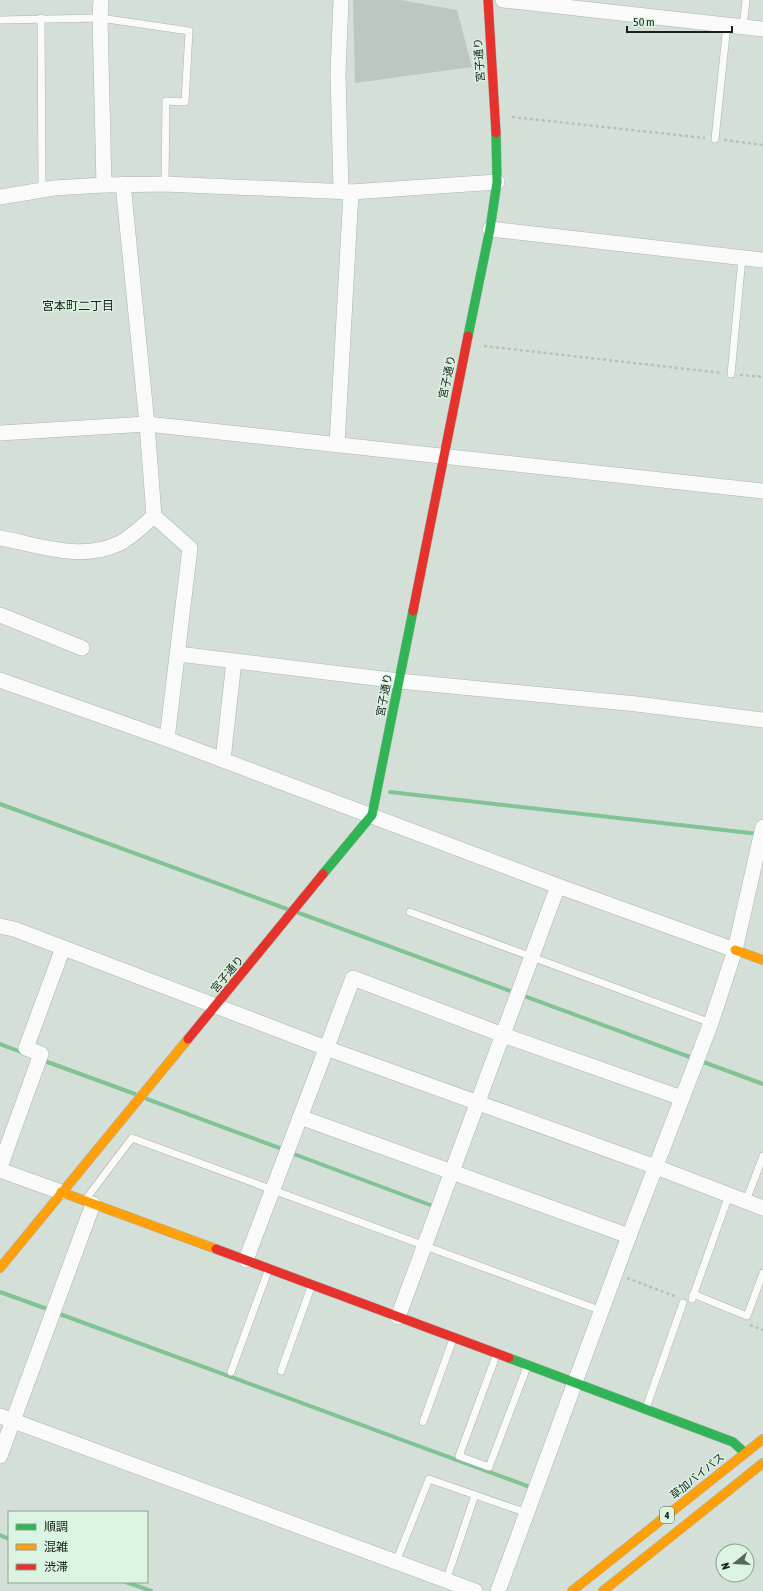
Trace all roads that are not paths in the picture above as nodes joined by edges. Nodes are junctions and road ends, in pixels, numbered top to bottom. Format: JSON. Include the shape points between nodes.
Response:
{"nodes":[{"id":1,"x":102,"y":0,"type":"edge"},
{"id":2,"x":341,"y":0,"type":"edge"},
{"id":3,"x":488,"y":0,"type":"edge"},
{"id":4,"x":503,"y":0,"type":"edge"},
{"id":5,"x":746,"y":0,"type":"edge"},
{"id":6,"x":41,"y":18,"type":"junction"},
{"id":7,"x":100,"y":18,"type":"junction"},
{"id":8,"x":0,"y":20,"type":"edge"},
{"id":9,"x":727,"y":25,"type":"junction"},
{"id":10,"x":743,"y":27,"type":"junction"},
{"id":11,"x":763,"y":29,"type":"edge"},
{"id":12,"x":715,"y":139,"type":"road end"},
{"id":13,"x":497,"y":182,"type":"junction"},
{"id":14,"x":124,"y":184,"type":"junction"},
{"id":15,"x":165,"y":184,"type":"junction"},
{"id":16,"x":104,"y":185,"type":"junction"},
{"id":17,"x":42,"y":190,"type":"junction"},
{"id":18,"x":346,"y":192,"type":"junction"},
{"id":19,"x":0,"y":197,"type":"edge"},
{"id":20,"x":490,"y":229,"type":"junction"},
{"id":21,"x":742,"y":258,"type":"junction"},
{"id":22,"x":763,"y":260,"type":"edge"},
{"id":23,"x":731,"y":374,"type":"road end"},
{"id":24,"x":147,"y":424,"type":"junction"},
{"id":25,"x":0,"y":433,"type":"edge"},
{"id":26,"x":337,"y":444,"type":"junction"},
{"id":27,"x":444,"y":456,"type":"junction"},
{"id":28,"x":763,"y":491,"type":"edge"},
{"id":29,"x":154,"y":516,"type":"junction"},
{"id":30,"x":0,"y":538,"type":"edge"},
{"id":31,"x":0,"y":615,"type":"edge"},
{"id":32,"x":82,"y":648,"type":"dead end"},
{"id":33,"x":178,"y":654,"type":"junction"},
{"id":34,"x":234,"y":661,"type":"junction"},
{"id":35,"x":0,"y":680,"type":"edge"},
{"id":36,"x":399,"y":681,"type":"junction"},
{"id":37,"x":763,"y":720,"type":"edge"},
{"id":38,"x":167,"y":739,"type":"junction"},
{"id":39,"x":223,"y":760,"type":"junction"},
{"id":40,"x":372,"y":816,"type":"junction"},
{"id":41,"x":763,"y":827,"type":"edge"},
{"id":42,"x":558,"y":886,"type":"junction"},
{"id":43,"x":410,"y":912,"type":"dead end"},
{"id":44,"x":0,"y":926,"type":"edge"},
{"id":45,"x":63,"y":948,"type":"junction"},
{"id":46,"x":735,"y":950,"type":"junction"},
{"id":47,"x":532,"y":958,"type":"junction"},
{"id":48,"x":763,"y":960,"type":"edge"},
{"id":49,"x":216,"y":1006,"type":"junction"},
{"id":50,"x":711,"y":1023,"type":"junction"},
{"id":51,"x":503,"y":1035,"type":"junction"},
{"id":52,"x":326,"y":1048,"type":"junction"},
{"id":53,"x":682,"y":1098,"type":"junction"},
{"id":54,"x":477,"y":1103,"type":"junction"},
{"id":55,"x":300,"y":1117,"type":"junction"},
{"id":56,"x":763,"y":1156,"type":"edge"},
{"id":57,"x":656,"y":1167,"type":"junction"},
{"id":58,"x":0,"y":1169,"type":"edge"},
{"id":59,"x":452,"y":1173,"type":"junction"},
{"id":60,"x":272,"y":1190,"type":"junction"},
{"id":61,"x":62,"y":1192,"type":"junction"},
{"id":62,"x":729,"y":1194,"type":"junction"},
{"id":63,"x":746,"y":1201,"type":"junction"},
{"id":64,"x":89,"y":1202,"type":"junction"},
{"id":65,"x":763,"y":1208,"type":"edge"},
{"id":66,"x":629,"y":1236,"type":"junction"},
{"id":67,"x":425,"y":1246,"type":"junction"},
{"id":68,"x":246,"y":1260,"type":"junction"},
{"id":69,"x":0,"y":1268,"type":"edge"},
{"id":70,"x":268,"y":1269,"type":"junction"},
{"id":71,"x":763,"y":1273,"type":"edge"},
{"id":72,"x":312,"y":1285,"type":"junction"},
{"id":73,"x":683,"y":1303,"type":"dead end"},
{"id":74,"x":602,"y":1311,"type":"junction"},
{"id":75,"x":398,"y":1317,"type":"junction"},
{"id":76,"x":454,"y":1337,"type":"junction"},
{"id":77,"x":497,"y":1353,"type":"junction"},
{"id":78,"x":528,"y":1365,"type":"junction"},
{"id":79,"x":282,"y":1371,"type":"dead end"},
{"id":80,"x":231,"y":1372,"type":"dead end"},
{"id":81,"x":576,"y":1382,"type":"junction"},
{"id":82,"x":645,"y":1410,"type":"junction"},
{"id":83,"x":7,"y":1418,"type":"edge"},
{"id":84,"x":423,"y":1422,"type":"dead end"},
{"id":85,"x":763,"y":1439,"type":"edge"},
{"id":86,"x":744,"y":1453,"type":"junction"},
{"id":87,"x":0,"y":1456,"type":"edge"},
{"id":88,"x":763,"y":1463,"type":"edge"},
{"id":89,"x":475,"y":1495,"type":"junction"},
{"id":90,"x":527,"y":1514,"type":"junction"},
{"id":91,"x":396,"y":1562,"type":"junction"},
{"id":92,"x":446,"y":1581,"type":"junction"},
{"id":93,"x":475,"y":1591,"type":"edge"},
{"id":94,"x":498,"y":1591,"type":"edge"},
{"id":95,"x":572,"y":1591,"type":"edge"},
{"id":96,"x":603,"y":1591,"type":"edge"}],
"edges":[{"from":1,"to":7,"type":"street"},
{"from":2,"to":18,"type":"street","via":[[338,73]]},
{"from":3,"to":13,"type":"main road","name":"宮子通り"},
{"from":4,"to":9,"type":"street"},
{"from":5,"to":10,"type":"lane"},
{"from":6,"to":7,"type":"lane"},
{"from":6,"to":8,"type":"lane"},
{"from":6,"to":17,"type":"lane"},
{"from":7,"to":15,"type":"lane","via":[[189,31],[185,102],[166,101]]},
{"from":7,"to":16,"type":"street"},
{"from":9,"to":10,"type":"street"},
{"from":9,"to":12,"type":"lane"},
{"from":10,"to":11,"type":"street"},
{"from":13,"to":18,"type":"street"},
{"from":13,"to":20,"type":"main road","name":"宮子通り"},
{"from":14,"to":15,"type":"street"},
{"from":14,"to":16,"type":"street"},
{"from":14,"to":24,"type":"street"},
{"from":15,"to":18,"type":"street"},
{"from":16,"to":17,"type":"street"},
{"from":17,"to":19,"type":"street"},
{"from":18,"to":26,"type":"street"},
{"from":20,"to":21,"type":"street"},
{"from":20,"to":27,"type":"main road","name":"宮子通り"},
{"from":21,"to":22,"type":"street"},
{"from":21,"to":23,"type":"lane"},
{"from":24,"to":25,"type":"street"},
{"from":24,"to":26,"type":"street"},
{"from":24,"to":29,"type":"street"},
{"from":26,"to":27,"type":"street"},
{"from":27,"to":28,"type":"street"},
{"from":27,"to":36,"type":"main road","name":"宮子通り"},
{"from":29,"to":30,"type":"street","via":[[121,542],[97,550],[55,550]]},
{"from":29,"to":33,"type":"street","via":[[190,548]]},
{"from":31,"to":32,"type":"street"},
{"from":33,"to":34,"type":"street"},
{"from":33,"to":38,"type":"street"},
{"from":34,"to":36,"type":"street"},
{"from":34,"to":39,"type":"street"},
{"from":35,"to":38,"type":"street"},
{"from":36,"to":37,"type":"street","via":[[637,704]]},
{"from":36,"to":40,"type":"main road","name":"宮子通り"},
{"from":38,"to":39,"type":"street"},
{"from":39,"to":40,"type":"street"},
{"from":40,"to":42,"type":"street"},
{"from":40,"to":49,"type":"main road","name":"宮子通り"},
{"from":41,"to":46,"type":"street"},
{"from":42,"to":46,"type":"street"},
{"from":42,"to":47,"type":"street"},
{"from":43,"to":47,"type":"lane"},
{"from":44,"to":45,"type":"street"},
{"from":45,"to":49,"type":"street"},
{"from":45,"to":58,"type":"street","via":[[26,1048],[41,1054]]},
{"from":46,"to":48,"type":"main road"},
{"from":46,"to":50,"type":"street"},
{"from":47,"to":50,"type":"lane"},
{"from":47,"to":51,"type":"street"},
{"from":49,"to":52,"type":"street"},
{"from":49,"to":61,"type":"main road","name":"宮子通り"},
{"from":50,"to":53,"type":"street"},
{"from":51,"to":52,"type":"street","via":[[353,978]]},
{"from":51,"to":53,"type":"street"},
{"from":51,"to":54,"type":"street"},
{"from":52,"to":54,"type":"street"},
{"from":52,"to":55,"type":"street"},
{"from":53,"to":57,"type":"street"},
{"from":54,"to":57,"type":"street"},
{"from":54,"to":59,"type":"street"},
{"from":55,"to":59,"type":"street"},
{"from":55,"to":60,"type":"street"},
{"from":56,"to":63,"type":"lane"},
{"from":57,"to":62,"type":"street"},
{"from":57,"to":66,"type":"street"},
{"from":58,"to":61,"type":"street"},
{"from":59,"to":66,"type":"street"},
{"from":59,"to":67,"type":"street"},
{"from":60,"to":64,"type":"lane","via":[[132,1138]]},
{"from":60,"to":67,"type":"lane"},
{"from":60,"to":68,"type":"street"},
{"from":61,"to":64,"type":"main road"},
{"from":61,"to":69,"type":"main road","name":"宮子通り"},
{"from":62,"to":63,"type":"street"},
{"from":62,"to":71,"type":"lane","via":[[692,1297],[747,1316]]},
{"from":63,"to":65,"type":"street"},
{"from":64,"to":68,"type":"main road"},
{"from":64,"to":83,"type":"street"},
{"from":66,"to":74,"type":"street"},
{"from":67,"to":74,"type":"lane"},
{"from":67,"to":75,"type":"street"},
{"from":68,"to":70,"type":"main road"},
{"from":70,"to":72,"type":"main road"},
{"from":70,"to":80,"type":"lane"},
{"from":72,"to":75,"type":"main road"},
{"from":72,"to":79,"type":"lane"},
{"from":73,"to":82,"type":"lane"},
{"from":74,"to":81,"type":"street"},
{"from":75,"to":76,"type":"main road"},
{"from":76,"to":77,"type":"main road"},
{"from":76,"to":84,"type":"lane"},
{"from":77,"to":78,"type":"main road"},
{"from":77,"to":78,"type":"lane","via":[[459,1456],[490,1467]]},
{"from":78,"to":81,"type":"main road"},
{"from":81,"to":82,"type":"main road"},
{"from":81,"to":90,"type":"street"},
{"from":82,"to":86,"type":"main road","via":[[733,1442]]},
{"from":83,"to":87,"type":"street"},
{"from":83,"to":91,"type":"street"},
{"from":85,"to":86,"type":"main road","name":"草加バイパス","number":"4"},
{"from":86,"to":95,"type":"main road","name":"草加バイパス","number":"4"},
{"from":88,"to":96,"type":"main road","number":"4"},
{"from":89,"to":90,"type":"lane"},
{"from":89,"to":91,"type":"lane","via":[[429,1479]]},
{"from":89,"to":92,"type":"lane"},
{"from":90,"to":94,"type":"street"},
{"from":91,"to":92,"type":"street"},
{"from":92,"to":93,"type":"street"}]}
